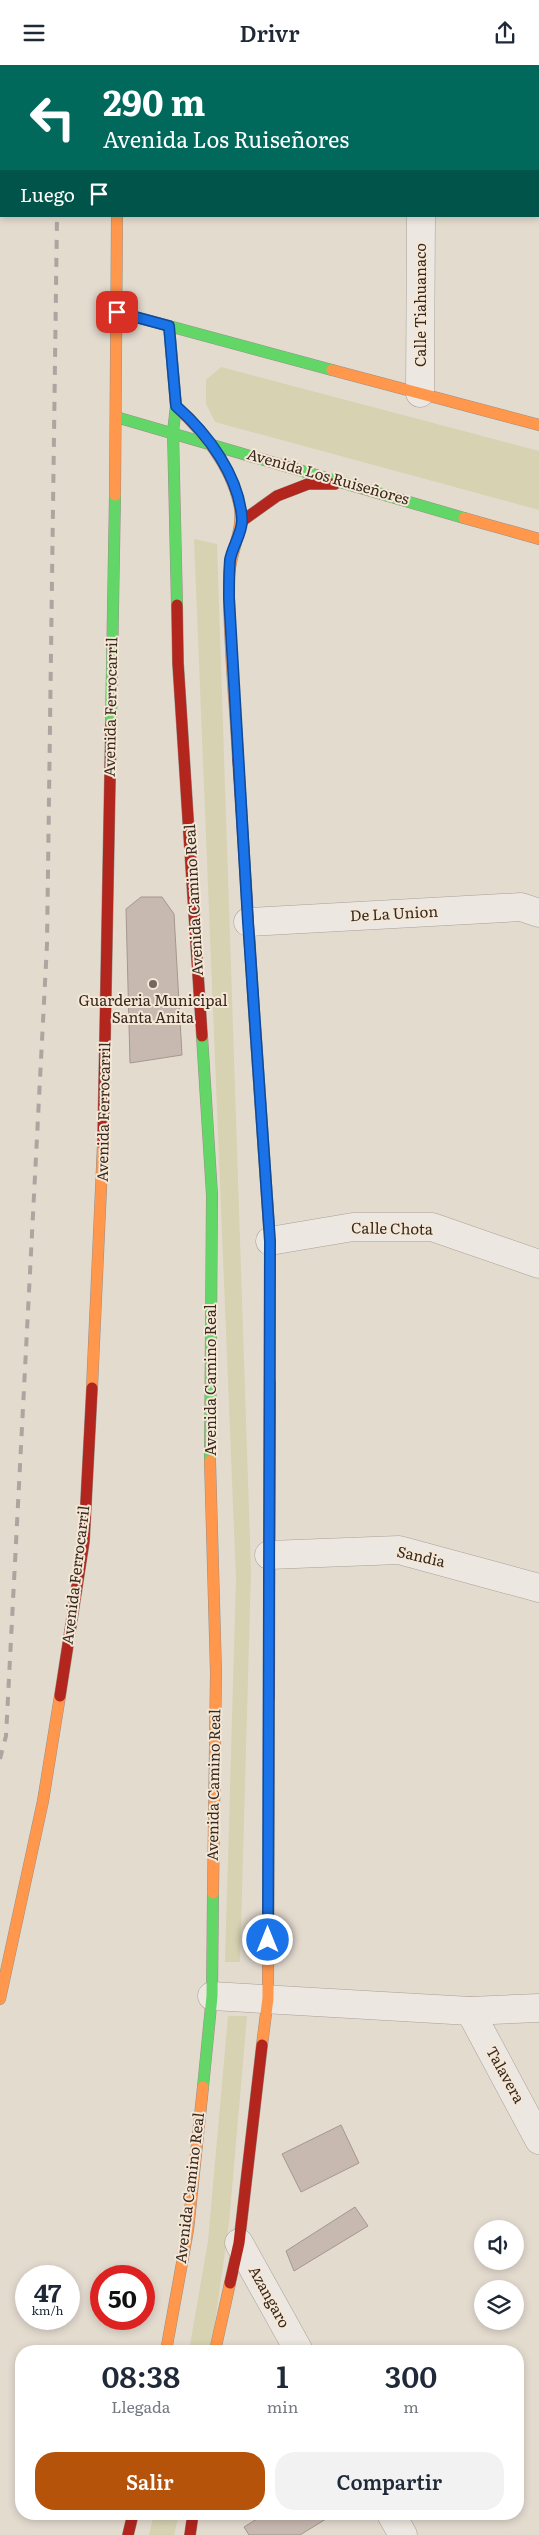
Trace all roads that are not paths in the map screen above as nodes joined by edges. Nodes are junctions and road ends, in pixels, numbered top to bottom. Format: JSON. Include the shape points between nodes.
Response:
{"nodes":[{"id":1,"x":117,"y":217,"type":"edge"},
{"id":2,"x":421,"y":217,"type":"edge"},
{"id":3,"x":117,"y":312,"type":"junction"},
{"id":4,"x":169,"y":326,"type":"junction"},
{"id":5,"x":420,"y":393,"type":"junction"},
{"id":6,"x":176,"y":406,"type":"junction"},
{"id":7,"x":116,"y":417,"type":"junction"},
{"id":8,"x":539,"y":425,"type":"edge"},
{"id":9,"x":173,"y":432,"type":"junction"},
{"id":10,"x":210,"y":442,"type":"junction"},
{"id":11,"x":352,"y":483,"type":"junction"},
{"id":12,"x":242,"y":521,"type":"junction"},
{"id":13,"x":539,"y":539,"type":"edge"},
{"id":14,"x":539,"y":913,"type":"edge"},
{"id":15,"x":248,"y":922,"type":"junction"},
{"id":16,"x":270,"y":1241,"type":"junction"},
{"id":17,"x":539,"y":1264,"type":"edge"},
{"id":18,"x":269,"y":1555,"type":"junction"},
{"id":19,"x":539,"y":1588,"type":"edge"},
{"id":20,"x":212,"y":1995,"type":"junction"},
{"id":21,"x":268,"y":1998,"type":"junction"},
{"id":22,"x":0,"y":1999,"type":"edge"},
{"id":23,"x":539,"y":2008,"type":"edge"},
{"id":24,"x":470,"y":2011,"type":"junction"},
{"id":25,"x":539,"y":2140,"type":"edge"},
{"id":26,"x":239,"y":2243,"type":"junction"},
{"id":27,"x":167,"y":2345,"type":"edge"},
{"id":28,"x":216,"y":2345,"type":"edge"},
{"id":29,"x":296,"y":2345,"type":"edge"},
{"id":30,"x":132,"y":2520,"type":"edge"},
{"id":31,"x":192,"y":2520,"type":"edge"},
{"id":32,"x":394,"y":2520,"type":"edge"},
{"id":33,"x":128,"y":2535,"type":"edge"},
{"id":34,"x":190,"y":2535,"type":"edge"},
{"id":35,"x":402,"y":2535,"type":"edge"}],
"edges":[{"from":1,"to":3,"type":"main road","name":"Avenida Ferrocarril"},
{"from":2,"to":5,"type":"street","name":"Calle Tiahuanaco"},
{"from":3,"to":4,"type":"main road"},
{"from":3,"to":7,"type":"main road","name":"Avenida Ferrocarril"},
{"from":4,"to":5,"type":"main road"},
{"from":4,"to":6,"type":"main road","name":"Avenida Camino Real"},
{"from":5,"to":8,"type":"main road"},
{"from":6,"to":9,"type":"main road","name":"Avenida Camino Real"},
{"from":6,"to":10,"type":"main road"},
{"from":7,"to":9,"type":"main road","name":"Avenida Los Ruiseñores"},
{"from":7,"to":22,"type":"main road","name":"Avenida Ferrocarril","via":[[102,1203],[84,1541],[43,1801]]},
{"from":9,"to":10,"type":"main road","name":"Avenida Los Ruiseñores"},
{"from":9,"to":20,"type":"main road","name":"Avenida Camino Real","via":[[178,663],[212,1195],[210,1452],[216,1672]]},
{"from":10,"to":11,"type":"main road","name":"Avenida Los Ruiseñores"},
{"from":10,"to":12,"type":"main road","via":[[234,486]]},
{"from":11,"to":12,"type":"main road","via":[[308,484],[278,496]]},
{"from":11,"to":13,"type":"main road","name":"Avenida Los Ruiseñores"},
{"from":12,"to":15,"type":"main road","via":[[230,559],[229,598]]},
{"from":14,"to":15,"type":"street","name":"De La Union","via":[[521,907]]},
{"from":15,"to":16,"type":"main road"},
{"from":16,"to":17,"type":"street","name":"Calle Chota","via":[[353,1227],[432,1227]]},
{"from":16,"to":18,"type":"main road"},
{"from":18,"to":19,"type":"street","name":"Sandia","via":[[399,1550]]},
{"from":18,"to":21,"type":"main road"},
{"from":20,"to":21,"type":"street"},
{"from":20,"to":27,"type":"main road","name":"Avenida Camino Real","via":[[188,2230]]},
{"from":21,"to":24,"type":"street"},
{"from":21,"to":26,"type":"main road"},
{"from":23,"to":24,"type":"street"},
{"from":24,"to":25,"type":"street","name":"Talavera"},
{"from":26,"to":28,"type":"main road"},
{"from":26,"to":29,"type":"street","name":"Azangaro"},
{"from":30,"to":33,"type":"main road"},
{"from":31,"to":34,"type":"main road"},
{"from":32,"to":35,"type":"street"}]}
